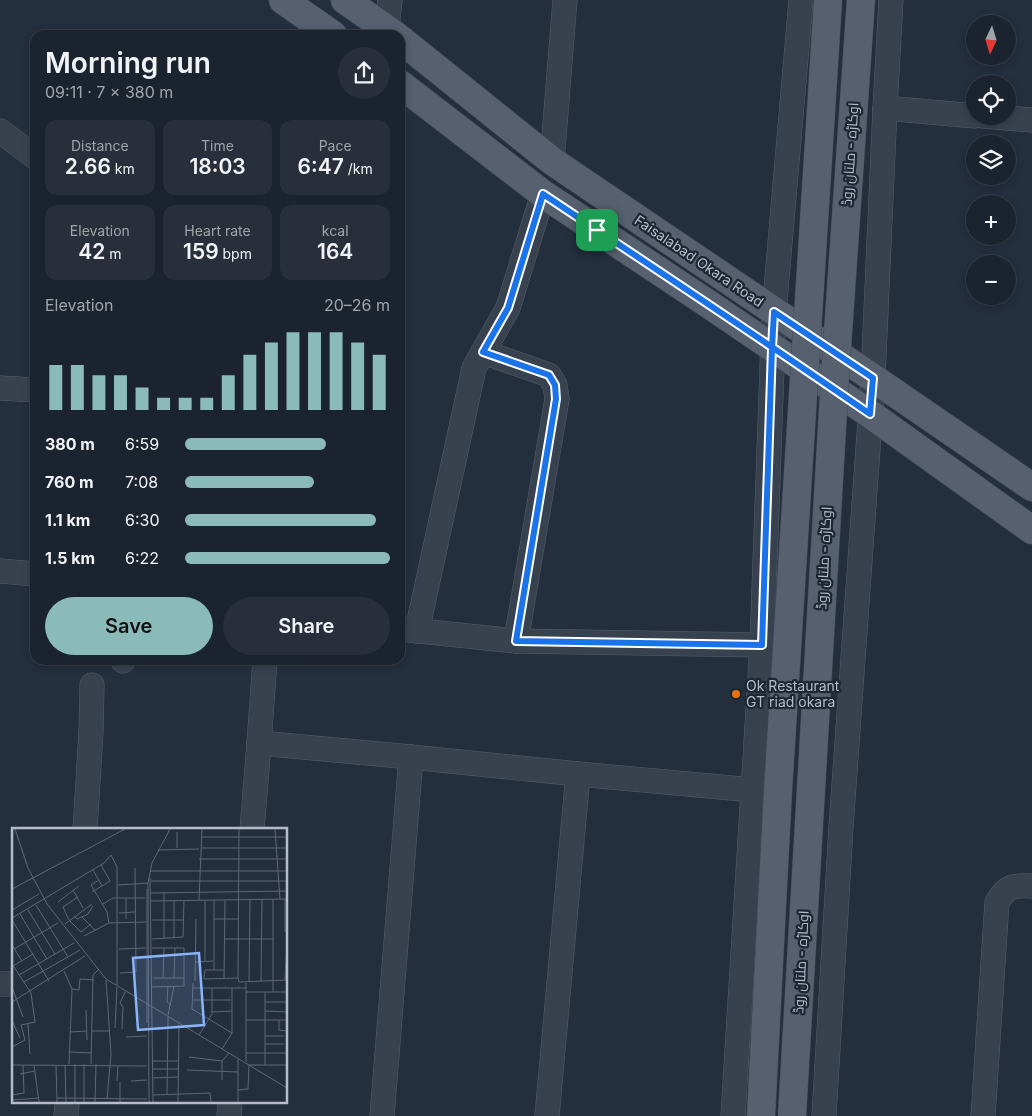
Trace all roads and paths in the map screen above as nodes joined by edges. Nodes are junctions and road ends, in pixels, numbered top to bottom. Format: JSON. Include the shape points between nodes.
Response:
{"nodes":[{"id":1,"x":283,"y":0,"type":"edge"},
{"id":2,"x":345,"y":0,"type":"edge"},
{"id":3,"x":390,"y":0,"type":"edge"},
{"id":4,"x":565,"y":0,"type":"edge"},
{"id":5,"x":800,"y":0,"type":"edge"},
{"id":6,"x":828,"y":0,"type":"edge"},
{"id":7,"x":861,"y":0,"type":"edge"},
{"id":8,"x":891,"y":0,"type":"edge"},
{"id":9,"x":326,"y":30,"type":"edge"},
{"id":10,"x":388,"y":30,"type":"edge"},
{"id":11,"x":394,"y":30,"type":"edge"},
{"id":12,"x":405,"y":43,"type":"edge"},
{"id":13,"x":405,"y":88,"type":"edge"},
{"id":14,"x":885,"y":108,"type":"junction"},
{"id":15,"x":966,"y":115,"type":"edge"},
{"id":16,"x":1016,"y":119,"type":"edge"},
{"id":17,"x":1032,"y":120,"type":"edge"},
{"id":18,"x":0,"y":131,"type":"edge"},
{"id":19,"x":30,"y":153,"type":"edge"},
{"id":20,"x":552,"y":161,"type":"junction"},
{"id":21,"x":543,"y":194,"type":"junction"},
{"id":22,"x":774,"y":312,"type":"junction"},
{"id":23,"x":772,"y":348,"type":"junction"},
{"id":24,"x":483,"y":352,"type":"junction"},
{"id":25,"x":873,"y":378,"type":"junction"},
{"id":26,"x":0,"y":388,"type":"edge"},
{"id":27,"x":30,"y":390,"type":"edge"},
{"id":28,"x":870,"y":414,"type":"junction"},
{"id":29,"x":1032,"y":487,"type":"edge"},
{"id":30,"x":1032,"y":530,"type":"edge"},
{"id":31,"x":0,"y":571,"type":"edge"},
{"id":32,"x":30,"y":574,"type":"edge"},
{"id":33,"x":408,"y":630,"type":"edge"},
{"id":34,"x":516,"y":641,"type":"junction"},
{"id":35,"x":762,"y":645,"type":"junction"},
{"id":36,"x":265,"y":665,"type":"edge"},
{"id":37,"x":92,"y":685,"type":"dead end"},
{"id":38,"x":259,"y":743,"type":"junction"},
{"id":39,"x":411,"y":757,"type":"junction"},
{"id":40,"x":578,"y":774,"type":"junction"},
{"id":41,"x":753,"y":790,"type":"junction"},
{"id":42,"x":85,"y":828,"type":"edge"},
{"id":43,"x":252,"y":828,"type":"edge"},
{"id":44,"x":1032,"y":886,"type":"edge"},
{"id":45,"x":382,"y":1116,"type":"edge"},
{"id":46,"x":547,"y":1116,"type":"edge"},
{"id":47,"x":733,"y":1116,"type":"edge"},
{"id":48,"x":761,"y":1116,"type":"edge"},
{"id":49,"x":792,"y":1116,"type":"edge"},
{"id":50,"x":824,"y":1116,"type":"edge"},
{"id":51,"x":983,"y":1116,"type":"edge"}],
"edges":[{"from":1,"to":9,"type":"main road"},
{"from":2,"to":10,"type":"main road","name":"Faisalabad Okara Road"},
{"from":3,"to":11,"type":"street"},
{"from":4,"to":20,"type":"street"},
{"from":5,"to":22,"type":"street"},
{"from":6,"to":48,"type":"main road","bridge":true,"via":[[778,790]]},
{"from":7,"to":49,"type":"main road","name":"اوکاڑہ - ملتان روڈ","bridge":true,"via":[[835,376]]},
{"from":8,"to":14,"type":"street"},
{"from":12,"to":20,"type":"main road","name":"Faisalabad Okara Road"},
{"from":13,"to":21,"type":"main road"},
{"from":14,"to":15,"type":"street"},
{"from":14,"to":25,"type":"street"},
{"from":16,"to":17,"type":"street"},
{"from":18,"to":19,"type":"street"},
{"from":20,"to":22,"type":"main road","name":"Faisalabad Okara Road"},
{"from":21,"to":23,"type":"main road"},
{"from":21,"to":24,"type":"street","via":[[508,308]]},
{"from":22,"to":23,"type":"street"},
{"from":22,"to":25,"type":"main road","name":"Faisalabad Okara Road"},
{"from":23,"to":28,"type":"main road"},
{"from":23,"to":35,"type":"street"},
{"from":24,"to":33,"type":"street","via":[[474,368]]},
{"from":24,"to":34,"type":"street","via":[[549,375],[555,385],[556,399]]},
{"from":25,"to":28,"type":"street"},
{"from":25,"to":29,"type":"main road","name":"Faisalabad Okara Road"},
{"from":26,"to":27,"type":"street"},
{"from":28,"to":30,"type":"main road"},
{"from":28,"to":50,"type":"street"},
{"from":31,"to":32,"type":"street"},
{"from":33,"to":34,"type":"street"},
{"from":34,"to":35,"type":"street"},
{"from":35,"to":41,"type":"street"},
{"from":36,"to":38,"type":"street"},
{"from":37,"to":42,"type":"street"},
{"from":38,"to":39,"type":"street"},
{"from":38,"to":43,"type":"street"},
{"from":39,"to":40,"type":"street"},
{"from":39,"to":45,"type":"street"},
{"from":40,"to":41,"type":"street"},
{"from":40,"to":46,"type":"street"},
{"from":41,"to":47,"type":"street"},
{"from":44,"to":51,"type":"street","via":[[1018,885],[1004,891],[997,902]]}]}
